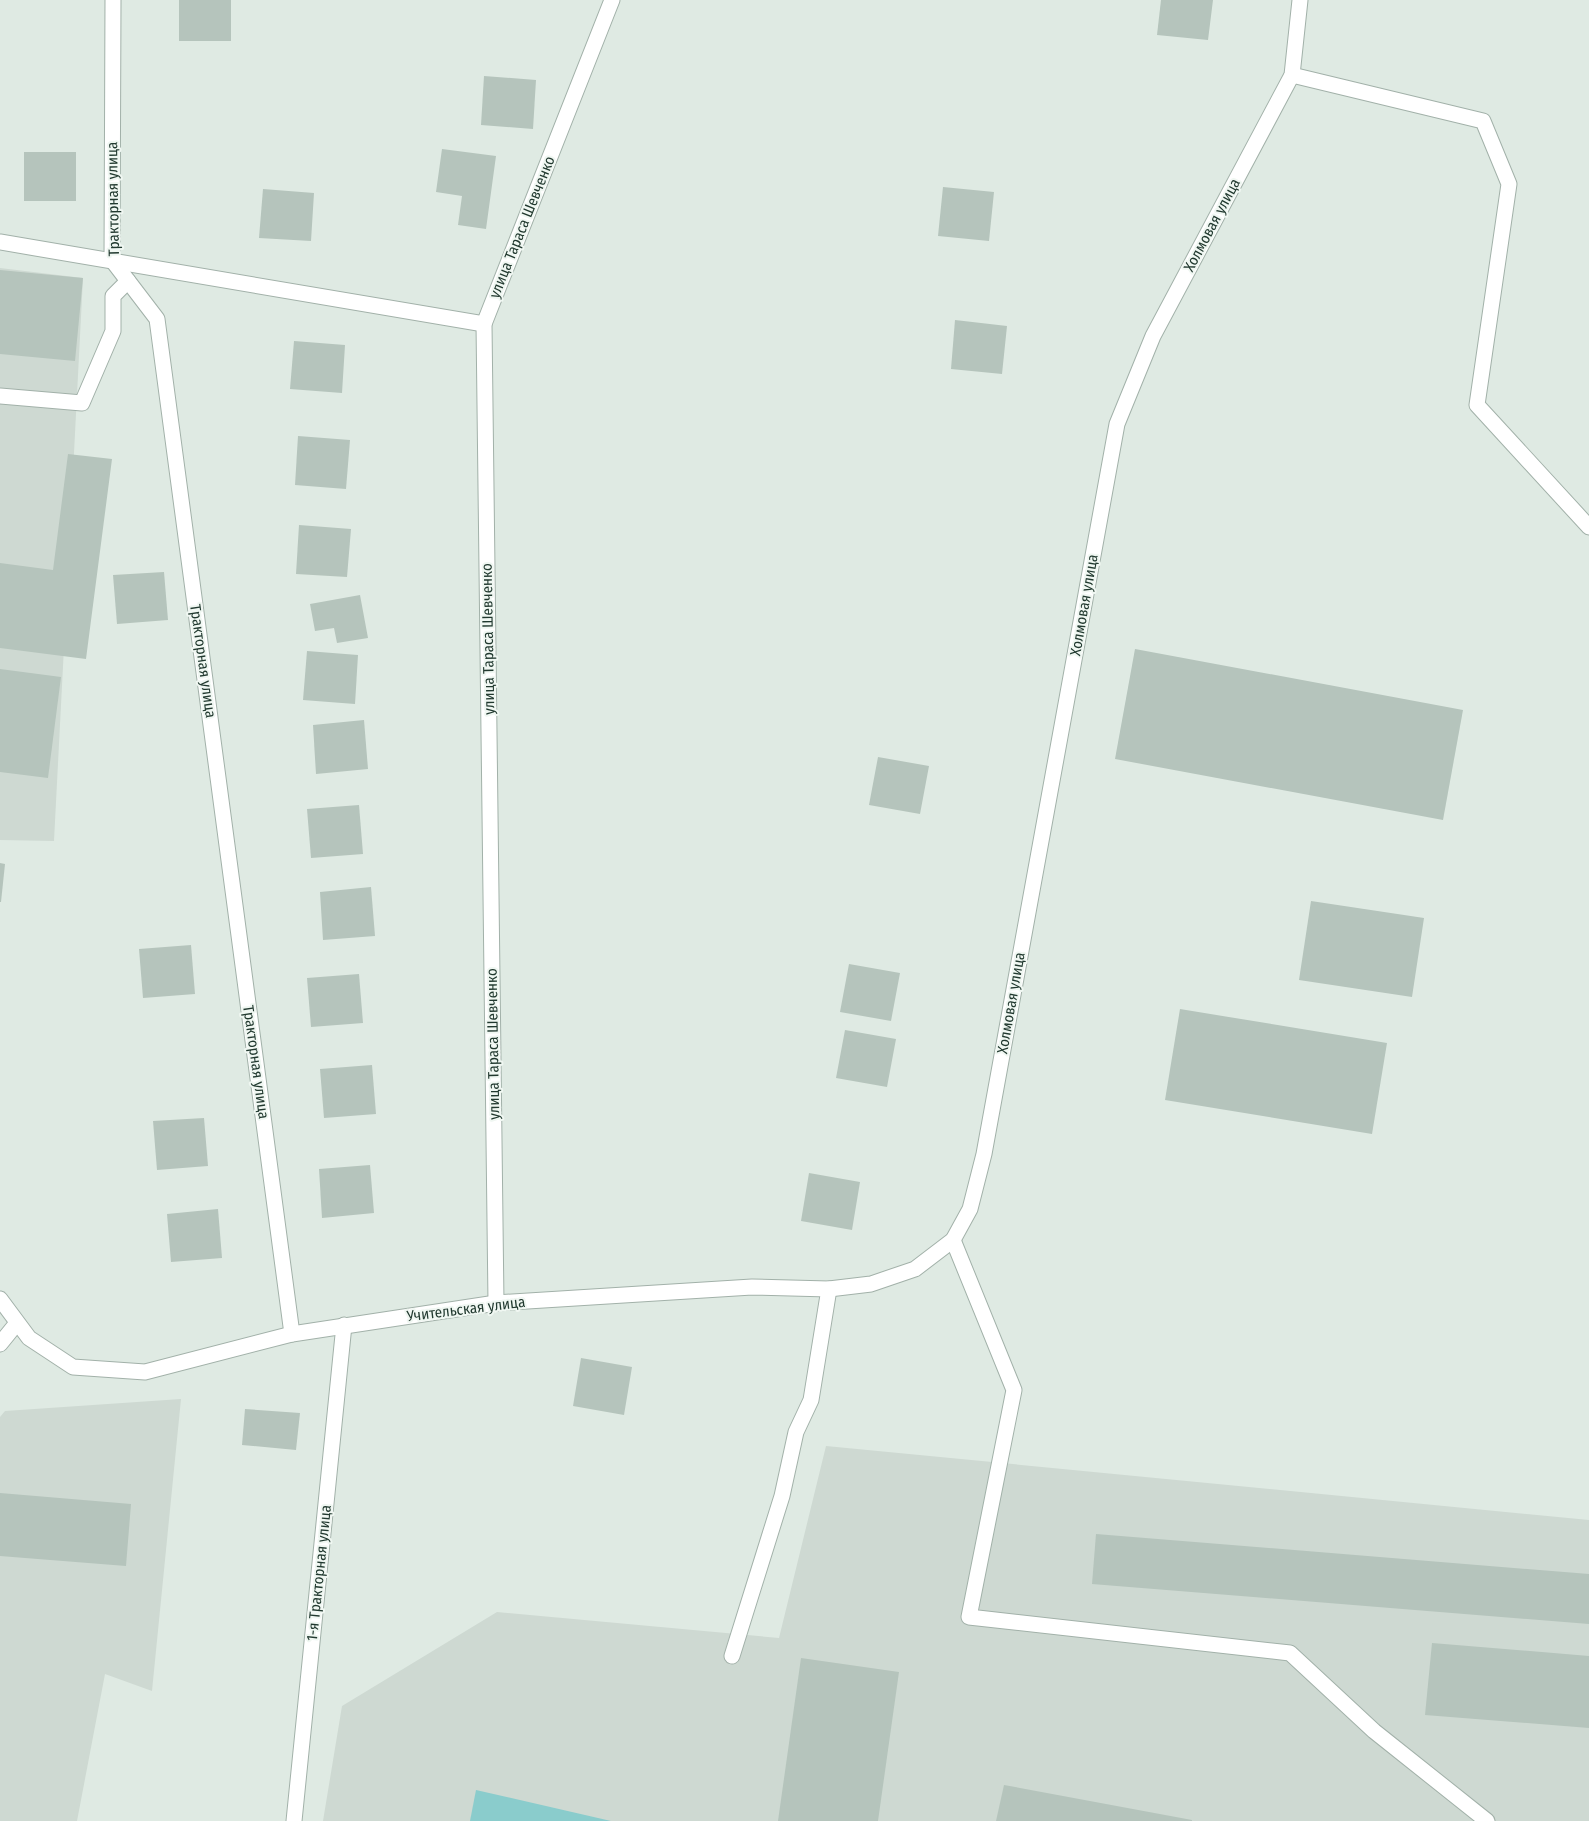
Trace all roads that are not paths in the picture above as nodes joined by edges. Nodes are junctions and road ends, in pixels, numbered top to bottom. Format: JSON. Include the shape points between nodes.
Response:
{"nodes":[{"id":1,"x":112,"y":0,"type":"edge"},
{"id":2,"x":612,"y":0,"type":"edge"},
{"id":3,"x":1300,"y":0,"type":"edge"},
{"id":4,"x":1292,"y":75,"type":"junction"},
{"id":5,"x":0,"y":242,"type":"edge"},
{"id":6,"x":112,"y":260,"type":"junction"},
{"id":7,"x":128,"y":281,"type":"junction"},
{"id":8,"x":484,"y":324,"type":"junction"},
{"id":9,"x":0,"y":396,"type":"edge"},
{"id":10,"x":1589,"y":527,"type":"edge"},
{"id":11,"x":953,"y":1240,"type":"junction"},
{"id":12,"x":828,"y":1289,"type":"junction"},
{"id":13,"x":0,"y":1298,"type":"edge"},
{"id":14,"x":496,"y":1303,"type":"junction"},
{"id":15,"x":17,"y":1323,"type":"junction"},
{"id":16,"x":344,"y":1325,"type":"junction"},
{"id":17,"x":292,"y":1334,"type":"junction"},
{"id":18,"x":0,"y":1344,"type":"edge"},
{"id":19,"x":732,"y":1656,"type":"dead end"},
{"id":20,"x":294,"y":1821,"type":"edge"},
{"id":21,"x":1487,"y":1821,"type":"edge"}],
"edges":[{"from":1,"to":6,"type":"street","name":"Тракторная улица"},
{"from":2,"to":8,"type":"street","name":"улица Тараса Шевченко"},
{"from":3,"to":4,"type":"street","name":"Холмовая улица"},
{"from":4,"to":10,"type":"street","via":[[1483,121],[1509,184],[1477,405]]},
{"from":4,"to":11,"type":"street","name":"Холмовая улица","via":[[1153,336],[1117,424],[984,1154],[970,1209]]},
{"from":5,"to":6,"type":"street"},
{"from":6,"to":7,"type":"street","name":"Тракторная улица"},
{"from":6,"to":8,"type":"street"},
{"from":7,"to":9,"type":"street","via":[[113,296],[113,331],[82,403]]},
{"from":7,"to":17,"type":"street","name":"Тракторная улица","via":[[157,319]]},
{"from":8,"to":14,"type":"street","name":"улица Тараса Шевченко"},
{"from":11,"to":12,"type":"street","name":"Учительская улица","via":[[915,1269],[871,1284]]},
{"from":11,"to":21,"type":"street","via":[[1014,1390],[970,1618],[1290,1653],[1374,1731]]},
{"from":12,"to":14,"type":"street","name":"Учительская улица","via":[[752,1287]]},
{"from":12,"to":19,"type":"street","via":[[811,1400],[796,1432],[782,1496]]},
{"from":13,"to":15,"type":"street","name":"Учительская улица"},
{"from":14,"to":16,"type":"street","name":"Учительская улица"},
{"from":15,"to":17,"type":"street","name":"Учительская улица","via":[[29,1338],[73,1367],[145,1372]]},
{"from":15,"to":18,"type":"street"},
{"from":16,"to":17,"type":"street","name":"Учительская улица"},
{"from":16,"to":20,"type":"street","name":"1-я Тракторная улица"}]}
